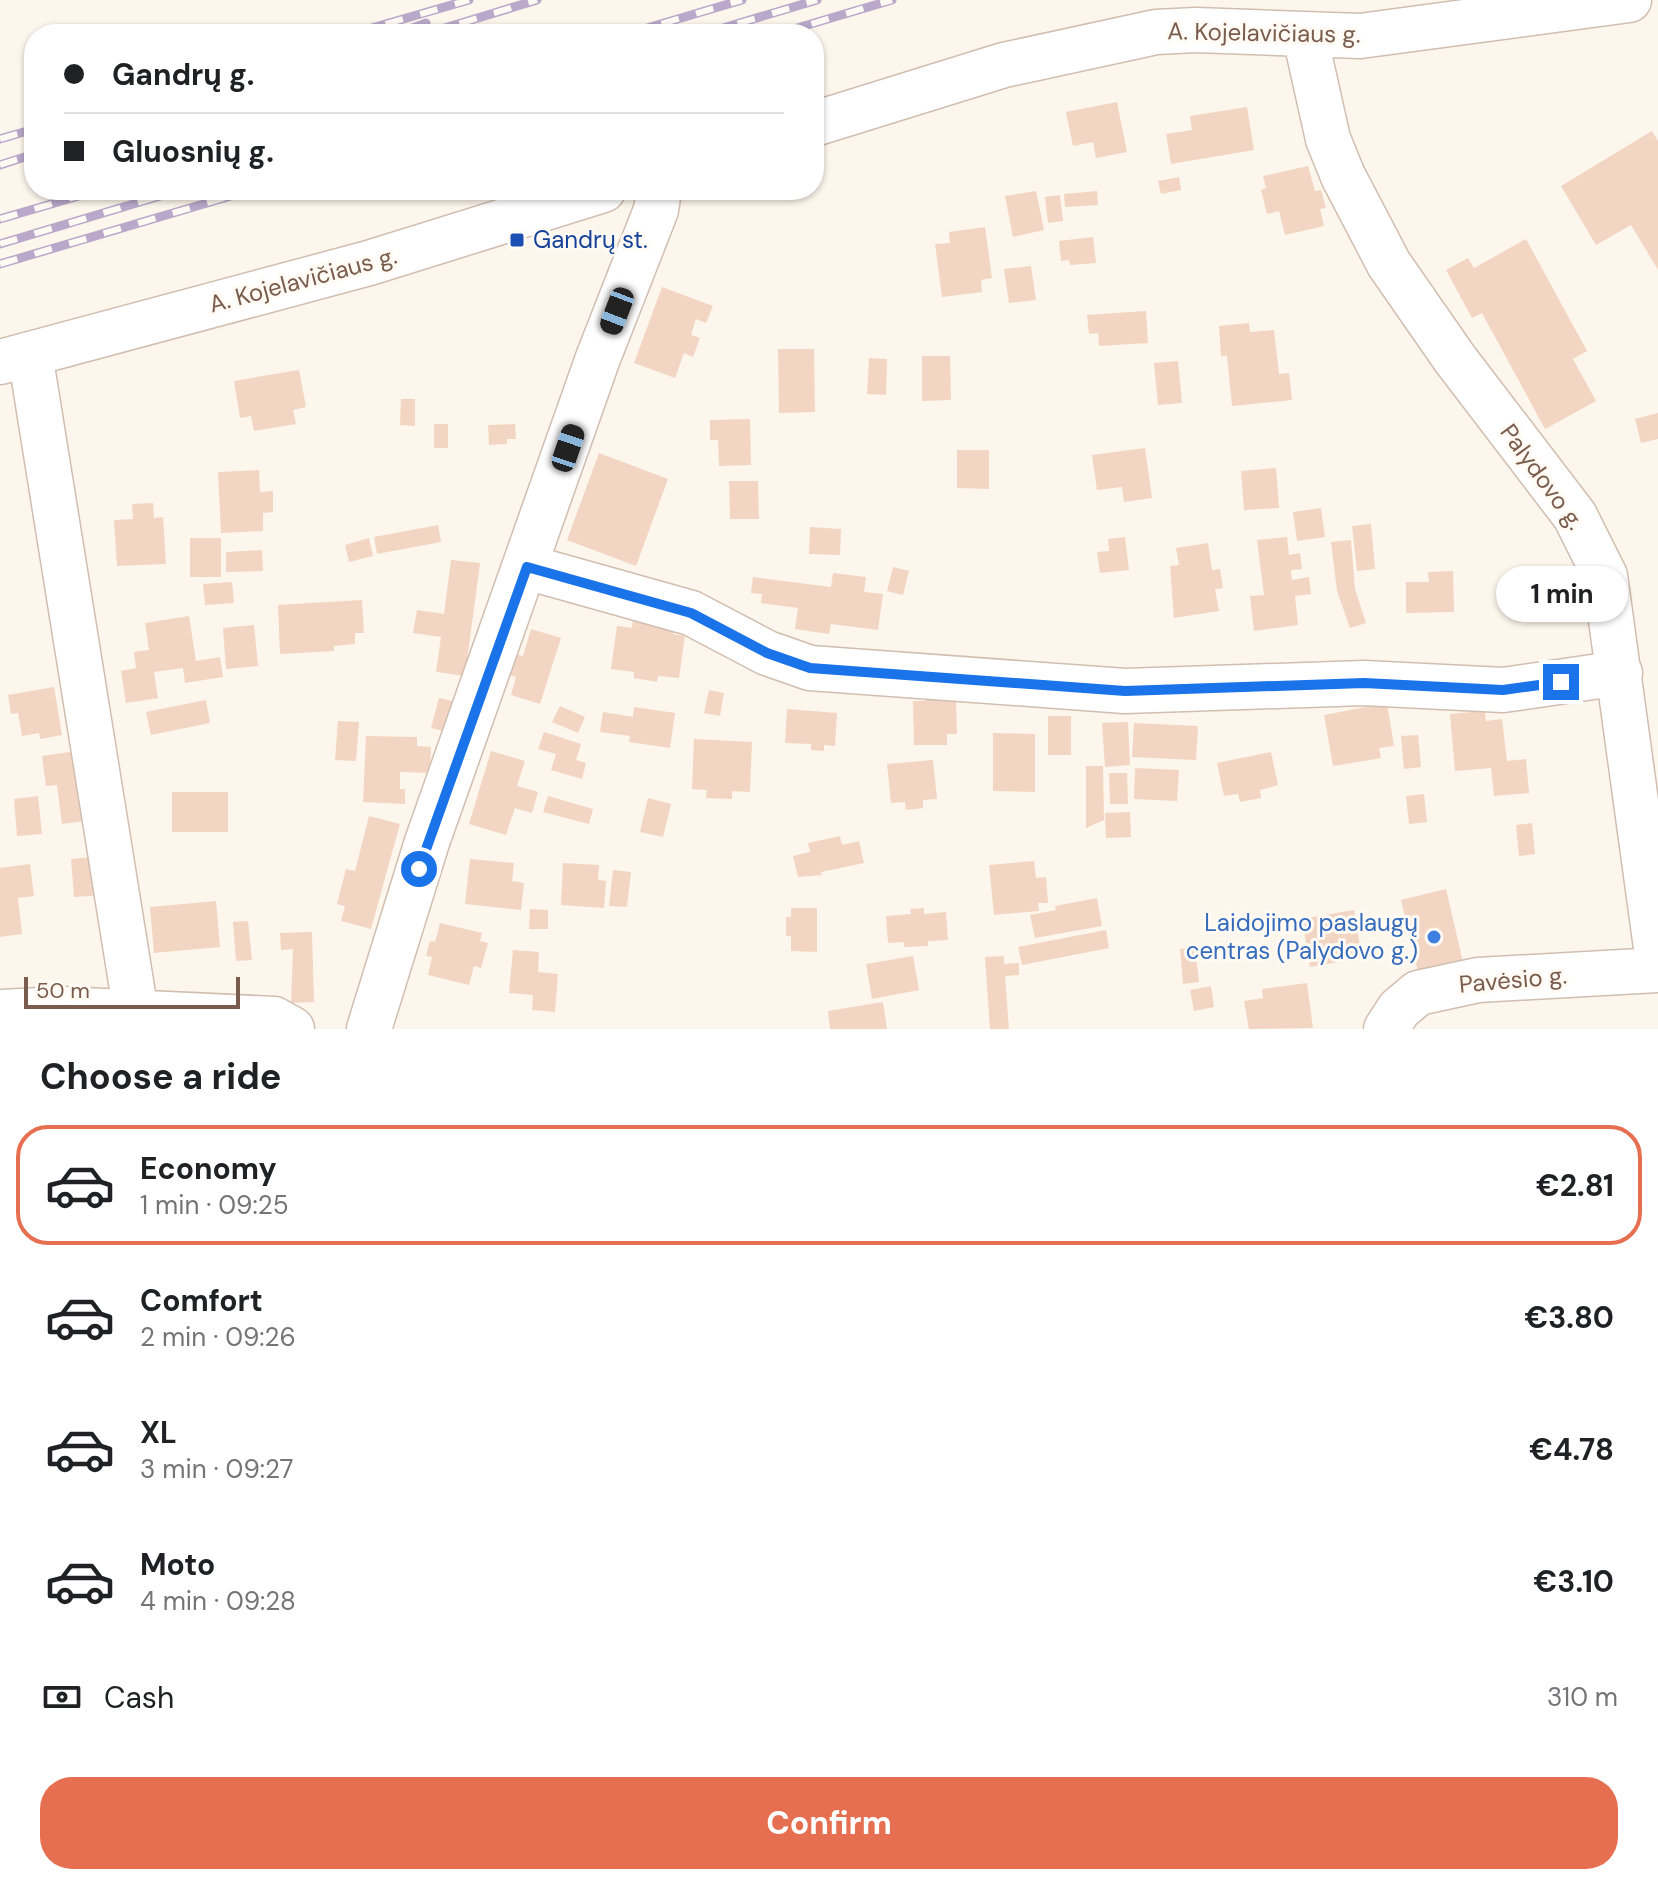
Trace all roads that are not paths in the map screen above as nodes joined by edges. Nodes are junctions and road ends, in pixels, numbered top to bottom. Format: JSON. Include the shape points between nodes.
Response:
{"nodes":[{"id":1,"x":1629,"y":0,"type":"edge"},
{"id":2,"x":1305,"y":36,"type":"junction"},
{"id":3,"x":824,"y":121,"type":"edge"},
{"id":4,"x":571,"y":200,"type":"edge"},
{"id":5,"x":658,"y":200,"type":"edge"},
{"id":6,"x":15,"y":358,"type":"edge"},
{"id":7,"x":527,"y":567,"type":"junction"},
{"id":8,"x":1620,"y":673,"type":"junction"},
{"id":9,"x":1658,"y":962,"type":"edge"},
{"id":10,"x":1658,"y":970,"type":"edge"},
{"id":11,"x":0,"y":1012,"type":"edge"},
{"id":12,"x":136,"y":1013,"type":"junction"},
{"id":13,"x":292,"y":1029,"type":"edge"},
{"id":14,"x":369,"y":1029,"type":"edge"},
{"id":15,"x":1386,"y":1029,"type":"edge"}],
"edges":[{"from":1,"to":2,"type":"street","name":"A. Kojelavičiaus g.","via":[[1360,36]]},
{"from":2,"to":3,"type":"street","name":"A. Kojelavičiaus g.","via":[[1196,30],[1104,41],[1004,65]]},
{"from":2,"to":8,"type":"street","name":"Palydovo g.","via":[[1328,139],[1389,264],[1575,516],[1605,576]]},
{"from":4,"to":6,"type":"street","name":"A. Kojelavičiaus g.","via":[[369,263]]},
{"from":5,"to":7,"type":"street"},
{"from":6,"to":12,"type":"street"},
{"from":7,"to":8,"type":"street","via":[[691,613],[767,653],[810,668],[1125,691],[1364,683],[1503,690]]},
{"from":7,"to":14,"type":"street","via":[[427,842]]},
{"from":8,"to":9,"type":"street","name":"Palydovo g."},
{"from":10,"to":15,"type":"street","name":"Pavėsio g.","via":[[1463,983],[1418,993]]},
{"from":11,"to":12,"type":"street"},
{"from":12,"to":13,"type":"street","via":[[274,1019]]}]}
